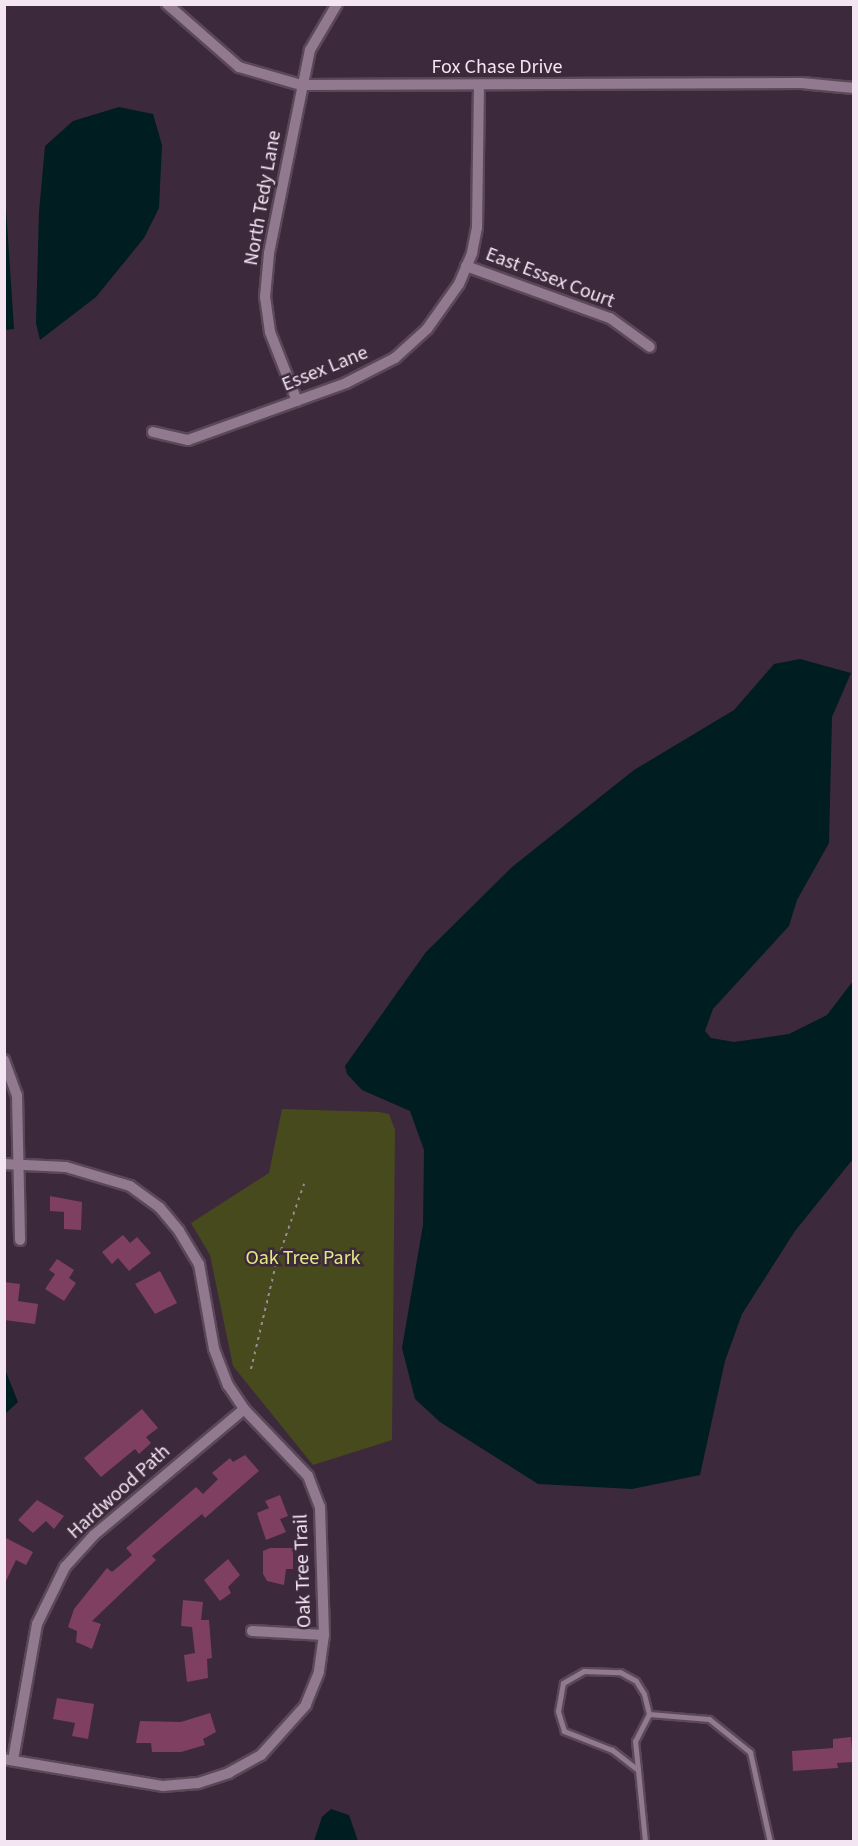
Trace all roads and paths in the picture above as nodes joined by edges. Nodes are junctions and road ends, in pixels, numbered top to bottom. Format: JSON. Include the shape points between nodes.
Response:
{"nodes":[{"id":1,"x":167,"y":4,"type":"edge"},
{"id":2,"x":337,"y":4,"type":"edge"},
{"id":3,"x":301,"y":85,"type":"junction"},
{"id":4,"x":479,"y":85,"type":"junction"},
{"id":5,"x":854,"y":88,"type":"edge"},
{"id":6,"x":466,"y":266,"type":"junction"},
{"id":7,"x":650,"y":347,"type":"dead end"},
{"id":8,"x":297,"y":401,"type":"junction"},
{"id":9,"x":153,"y":432,"type":"dead end"},
{"id":10,"x":4,"y":1060,"type":"edge"},
{"id":11,"x":4,"y":1164,"type":"edge"},
{"id":12,"x":18,"y":1165,"type":"junction"},
{"id":13,"x":304,"y":1184,"type":"dead end"},
{"id":14,"x":20,"y":1240,"type":"dead end"},
{"id":15,"x":251,"y":1368,"type":"dead end"},
{"id":16,"x":244,"y":1409,"type":"junction"},
{"id":17,"x":252,"y":1631,"type":"dead end"},
{"id":18,"x":324,"y":1635,"type":"junction"},
{"id":19,"x":649,"y":1714,"type":"junction"},
{"id":20,"x":9,"y":1759,"type":"edge"},
{"id":21,"x":638,"y":1770,"type":"junction"},
{"id":22,"x":645,"y":1842,"type":"edge"},
{"id":23,"x":770,"y":1842,"type":"edge"}],
"edges":[{"from":1,"to":3,"type":"street","name":"Fox Chase Drive","via":[[240,67]]},
{"from":2,"to":3,"type":"street","name":"North Tedy Lane","via":[[310,50]]},
{"from":3,"to":4,"type":"street","name":"Fox Chase Drive"},
{"from":3,"to":8,"type":"street","name":"North Tedy Lane","via":[[265,297],[270,332]]},
{"from":4,"to":5,"type":"street","name":"Fox Chase Drive","via":[[801,83]]},
{"from":4,"to":6,"type":"street","name":"Essex Lane","via":[[477,228]]},
{"from":6,"to":7,"type":"street","name":"East Essex Court","via":[[610,318]]},
{"from":6,"to":8,"type":"street","name":"Essex Lane","via":[[448,301],[411,345],[371,373]]},
{"from":8,"to":9,"type":"street","name":"Essex Lane","via":[[188,440]]},
{"from":10,"to":12,"type":"street","via":[[17,1095]]},
{"from":11,"to":12,"type":"street","name":"Oak Tree Trail"},
{"from":12,"to":14,"type":"street"},
{"from":12,"to":16,"type":"street","name":"Oak Tree Trail","via":[[101,1175],[130,1186],[160,1208],[199,1264],[214,1349]]},
{"from":13,"to":15,"type":"path","via":[[276,1264]]},
{"from":16,"to":18,"type":"street","name":"Oak Tree Trail","via":[[308,1476],[320,1507]]},
{"from":16,"to":20,"type":"street","name":"Hardwood Path","via":[[94,1535],[65,1567],[38,1624]]},
{"from":17,"to":18,"type":"street"},
{"from":18,"to":20,"type":"street","name":"Oak Tree Trail","via":[[319,1672],[306,1705],[261,1755],[229,1773],[198,1783],[163,1786]]},
{"from":19,"to":21,"type":"lane","via":[[635,1741]]},
{"from":19,"to":21,"type":"lane","via":[[636,1681],[620,1672],[584,1671],[563,1683],[558,1711],[564,1731],[612,1750]]},
{"from":19,"to":23,"type":"lane","via":[[709,1719],[750,1752]]},
{"from":21,"to":22,"type":"lane"}]}
